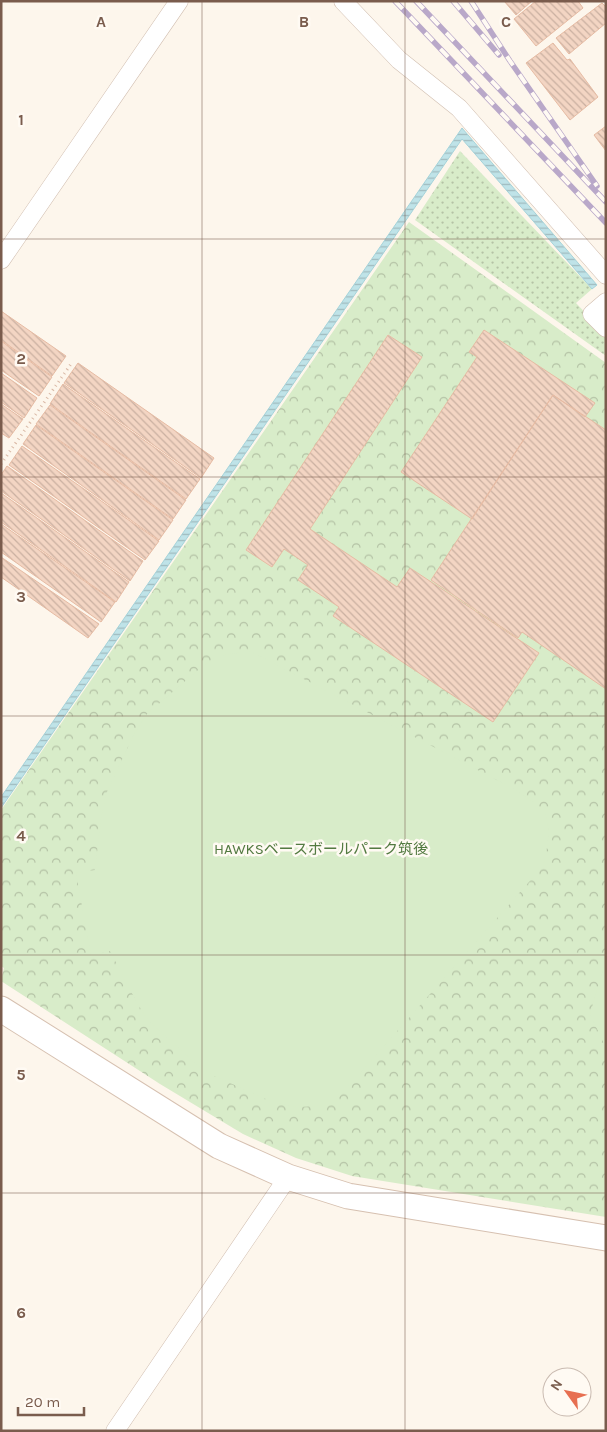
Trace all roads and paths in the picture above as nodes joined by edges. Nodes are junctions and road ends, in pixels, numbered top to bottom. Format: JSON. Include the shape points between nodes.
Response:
{"nodes":[{"id":1,"x":179,"y":1,"type":"edge"},
{"id":2,"x":343,"y":1,"type":"edge"},
{"id":3,"x":1,"y":260,"type":"edge"},
{"id":4,"x":606,"y":275,"type":"edge"},
{"id":5,"x":606,"y":302,"type":"edge"},
{"id":6,"x":606,"y":328,"type":"edge"},
{"id":7,"x":71,"y":364,"type":"dead end"},
{"id":8,"x":1,"y":464,"type":"edge"},
{"id":9,"x":1,"y":1009,"type":"edge"},
{"id":10,"x":288,"y":1178,"type":"junction"},
{"id":11,"x":606,"y":1238,"type":"edge"},
{"id":12,"x":115,"y":1431,"type":"edge"}],
"edges":[{"from":1,"to":3,"type":"street"},
{"from":2,"to":4,"type":"street","via":[[399,60],[459,108]]},
{"from":5,"to":6,"type":"street","via":[[592,314]]},
{"from":7,"to":8,"type":"path"},
{"from":9,"to":10,"type":"street","via":[[219,1146]]},
{"from":10,"to":11,"type":"street","via":[[348,1196]]},
{"from":10,"to":12,"type":"street"}]}
